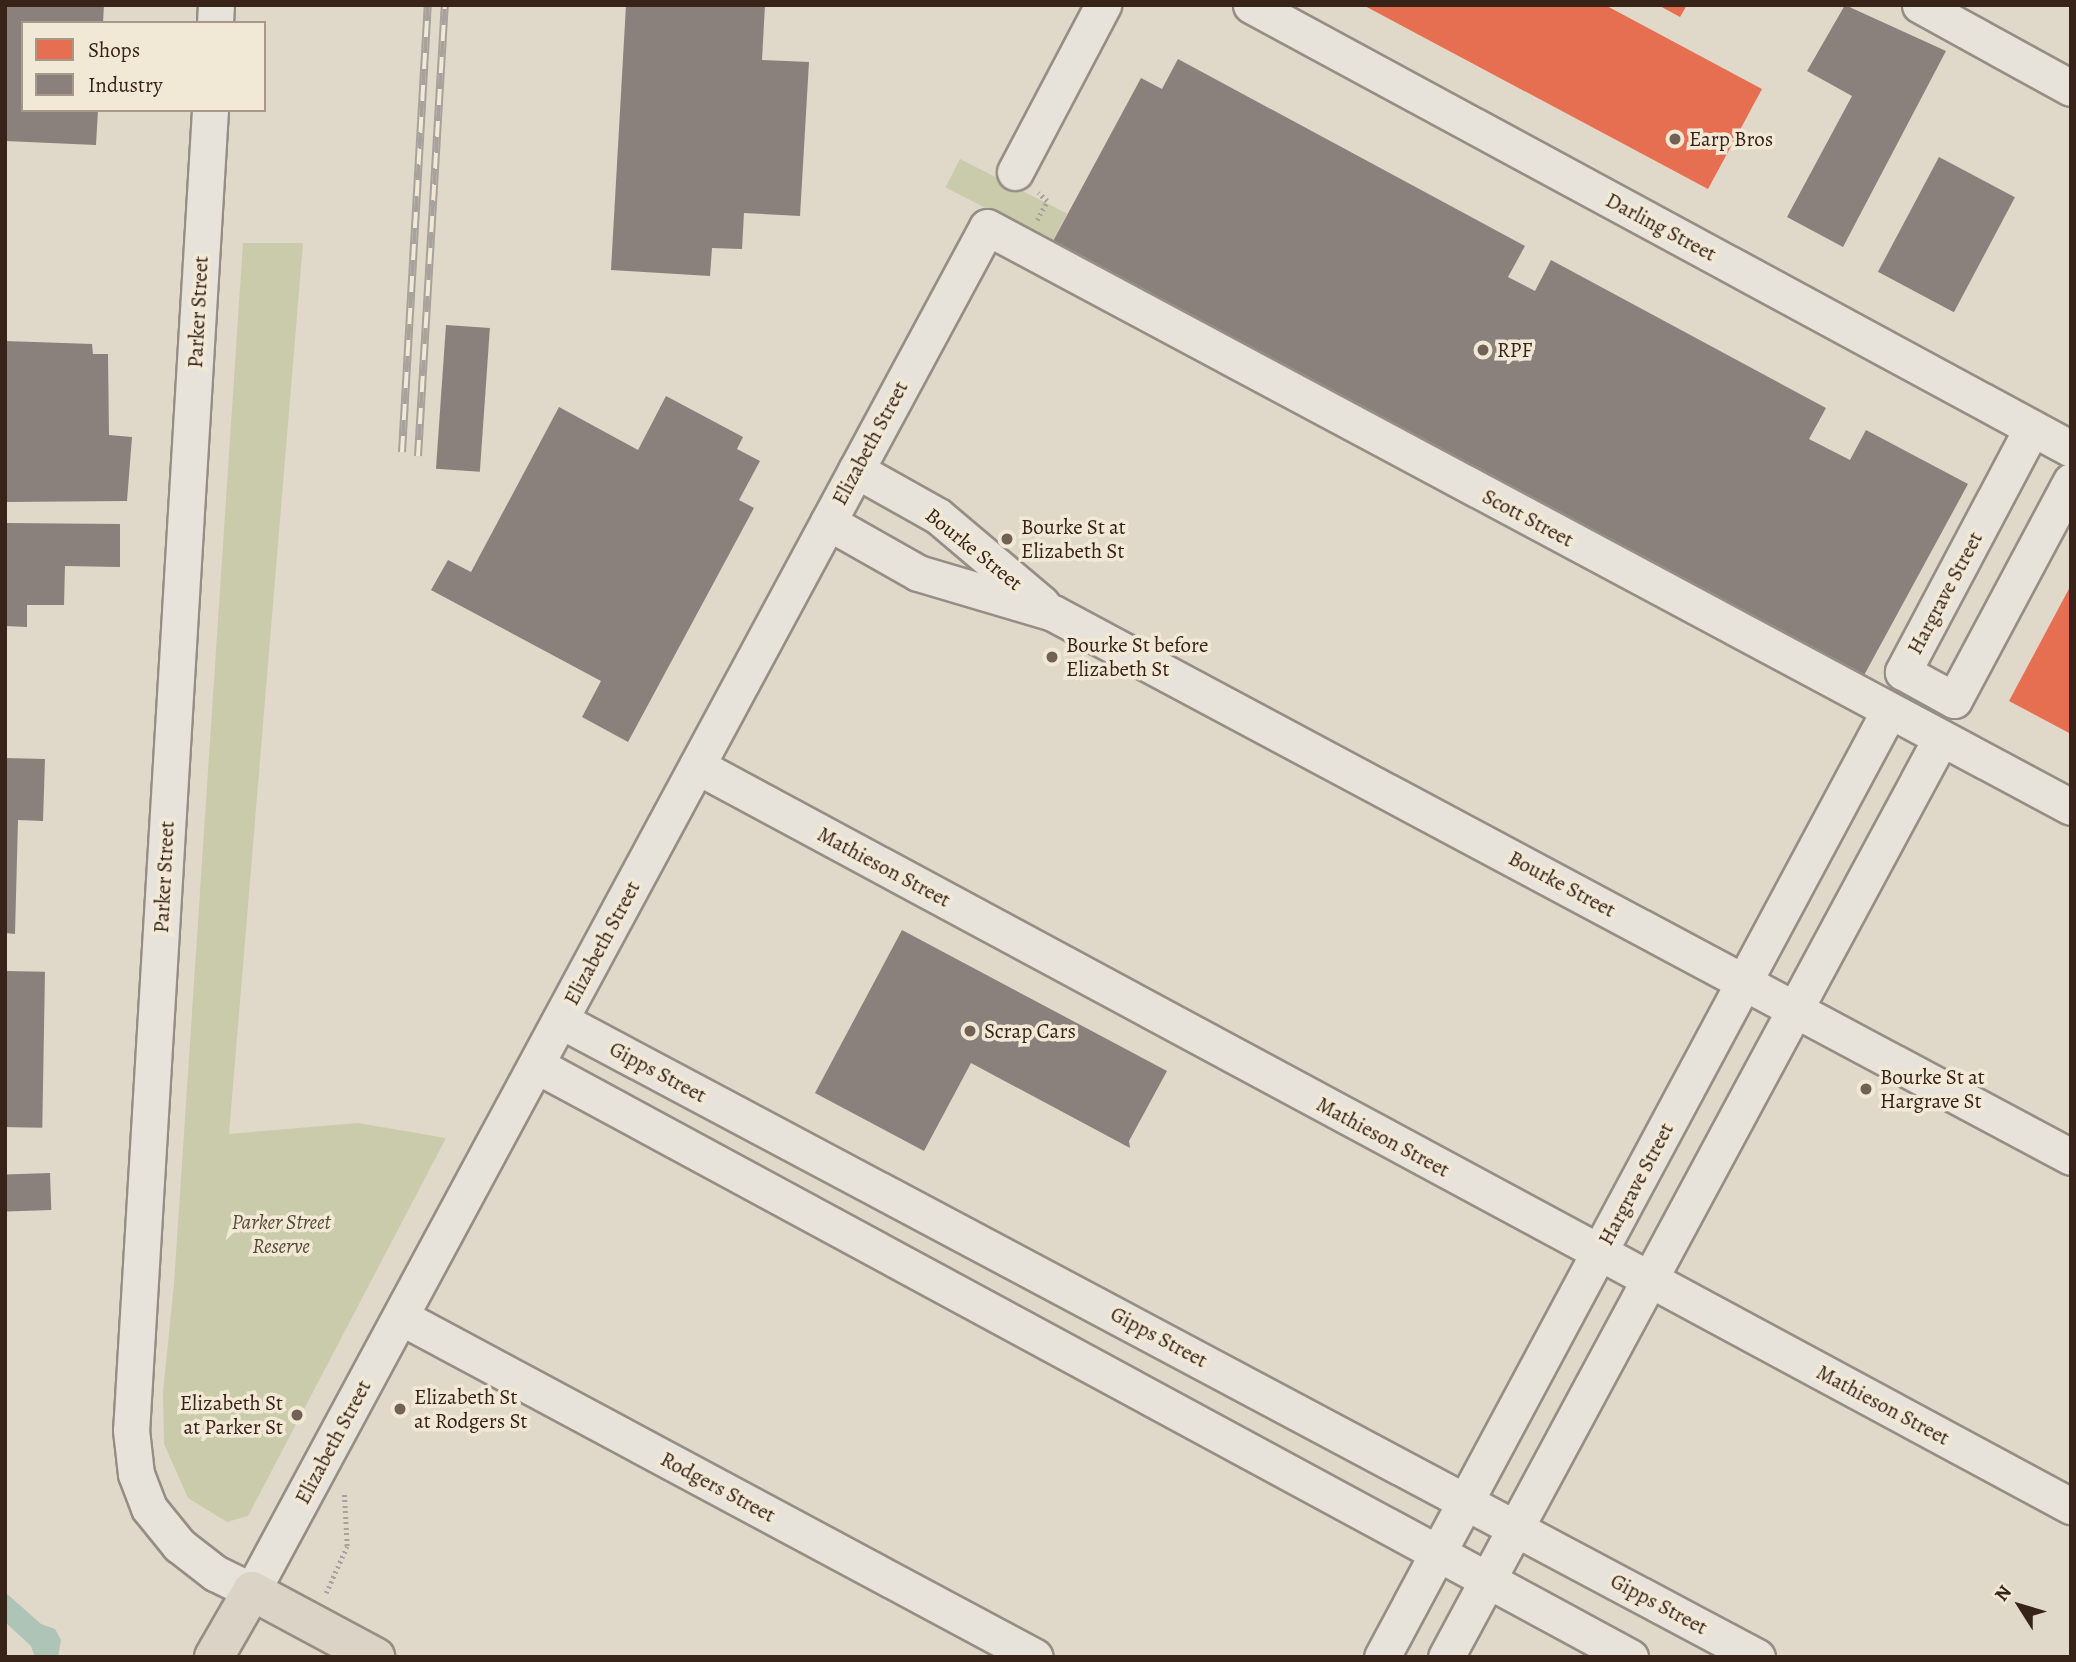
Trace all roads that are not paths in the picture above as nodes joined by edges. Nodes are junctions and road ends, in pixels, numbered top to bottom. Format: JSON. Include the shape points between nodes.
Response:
{"nodes":[{"id":1,"x":1103,"y":5,"type":"edge"},
{"id":2,"x":1251,"y":5,"type":"edge"},
{"id":3,"x":1920,"y":5,"type":"edge"},
{"id":4,"x":2071,"y":88,"type":"edge"},
{"id":5,"x":210,"y":112,"type":"edge"},
{"id":6,"x":1015,"y":172,"type":"dead end"},
{"id":7,"x":987,"y":227,"type":"joint"},
{"id":8,"x":2058,"y":435,"type":"edge"},
{"id":9,"x":856,"y":470,"type":"junction"},
{"id":10,"x":2071,"y":481,"type":"edge"},
{"id":11,"x":828,"y":522,"type":"junction"},
{"id":12,"x":1053,"y":613,"type":"junction"},
{"id":13,"x":1889,"y":711,"type":"junction"},
{"id":14,"x":1941,"y":738,"type":"junction"},
{"id":15,"x":697,"y":766,"type":"junction"},
{"id":16,"x":2071,"y":807,"type":"edge"},
{"id":17,"x":1744,"y":981,"type":"junction"},
{"id":18,"x":1795,"y":1009,"type":"junction"},
{"id":19,"x":560,"y":1020,"type":"junction"},
{"id":20,"x":536,"y":1065,"type":"junction"},
{"id":21,"x":2071,"y":1157,"type":"edge"},
{"id":22,"x":1598,"y":1253,"type":"junction"},
{"id":23,"x":1649,"y":1280,"type":"junction"},
{"id":24,"x":401,"y":1317,"type":"junction"},
{"id":25,"x":1466,"y":1501,"type":"junction"},
{"id":26,"x":2071,"y":1506,"type":"edge"},
{"id":27,"x":1516,"y":1527,"type":"junction"},
{"id":28,"x":1438,"y":1553,"type":"junction"},
{"id":29,"x":1487,"y":1580,"type":"junction"},
{"id":30,"x":252,"y":1591,"type":"junction"},
{"id":31,"x":214,"y":1657,"type":"edge"},
{"id":32,"x":375,"y":1657,"type":"edge"},
{"id":33,"x":1035,"y":1657,"type":"edge"},
{"id":34,"x":1382,"y":1657,"type":"edge"},
{"id":35,"x":1446,"y":1657,"type":"edge"},
{"id":36,"x":1630,"y":1657,"type":"edge"},
{"id":37,"x":1757,"y":1657,"type":"edge"}],
"edges":[{"from":1,"to":6,"type":"street"},
{"from":2,"to":8,"type":"street","name":"Darling Street"},
{"from":3,"to":4,"type":"street"},
{"from":5,"to":30,"type":"street","name":"Parker Street","via":[[131,1430],[136,1474],[149,1508],[179,1545],[215,1573]]},
{"from":7,"to":9,"type":"street","name":"Elizabeth Street"},
{"from":7,"to":13,"type":"street","name":"Scott Street"},
{"from":8,"to":10,"type":"street","name":"Hargrave Street","via":[[1903,672],[1954,700]]},
{"from":9,"to":11,"type":"street","name":"Elizabeth Street"},
{"from":9,"to":12,"type":"street","name":"Bourke Street","via":[[938,516]]},
{"from":11,"to":12,"type":"street","name":"Bourke Street","via":[[918,573]]},
{"from":11,"to":15,"type":"street","name":"Elizabeth Street"},
{"from":12,"to":17,"type":"street","name":"Bourke Street"},
{"from":13,"to":14,"type":"street","name":"Scott Street"},
{"from":13,"to":17,"type":"street","name":"Hargrave Street"},
{"from":14,"to":16,"type":"street","name":"Scott Street"},
{"from":14,"to":18,"type":"street"},
{"from":15,"to":19,"type":"street","name":"Elizabeth Street"},
{"from":15,"to":22,"type":"street","name":"Mathieson Street"},
{"from":17,"to":18,"type":"street","name":"Bourke Street"},
{"from":17,"to":22,"type":"street","name":"Hargrave Street"},
{"from":18,"to":21,"type":"street","name":"Bourke Street"},
{"from":18,"to":23,"type":"street"},
{"from":19,"to":20,"type":"street","name":"Elizabeth Street"},
{"from":19,"to":25,"type":"street","name":"Gipps Street"},
{"from":20,"to":24,"type":"street","name":"Elizabeth Street"},
{"from":20,"to":28,"type":"street"},
{"from":22,"to":23,"type":"street","name":"Mathieson Street"},
{"from":22,"to":25,"type":"street","name":"Hargrave Street"},
{"from":23,"to":26,"type":"street","name":"Mathieson Street"},
{"from":23,"to":27,"type":"street"},
{"from":24,"to":30,"type":"street","name":"Elizabeth Street"},
{"from":24,"to":33,"type":"street","name":"Rodgers Street"},
{"from":25,"to":27,"type":"street","name":"Gipps Street"},
{"from":25,"to":28,"type":"street","name":"Hargrave Street"},
{"from":27,"to":29,"type":"street"},
{"from":27,"to":37,"type":"street","name":"Gipps Street"},
{"from":28,"to":29,"type":"street"},
{"from":28,"to":34,"type":"street","name":"Hargrave Street"},
{"from":29,"to":35,"type":"street"},
{"from":29,"to":36,"type":"street"},
{"from":30,"to":31,"type":"main road","name":"Elizabeth Street"},
{"from":30,"to":32,"type":"main road"}]}
